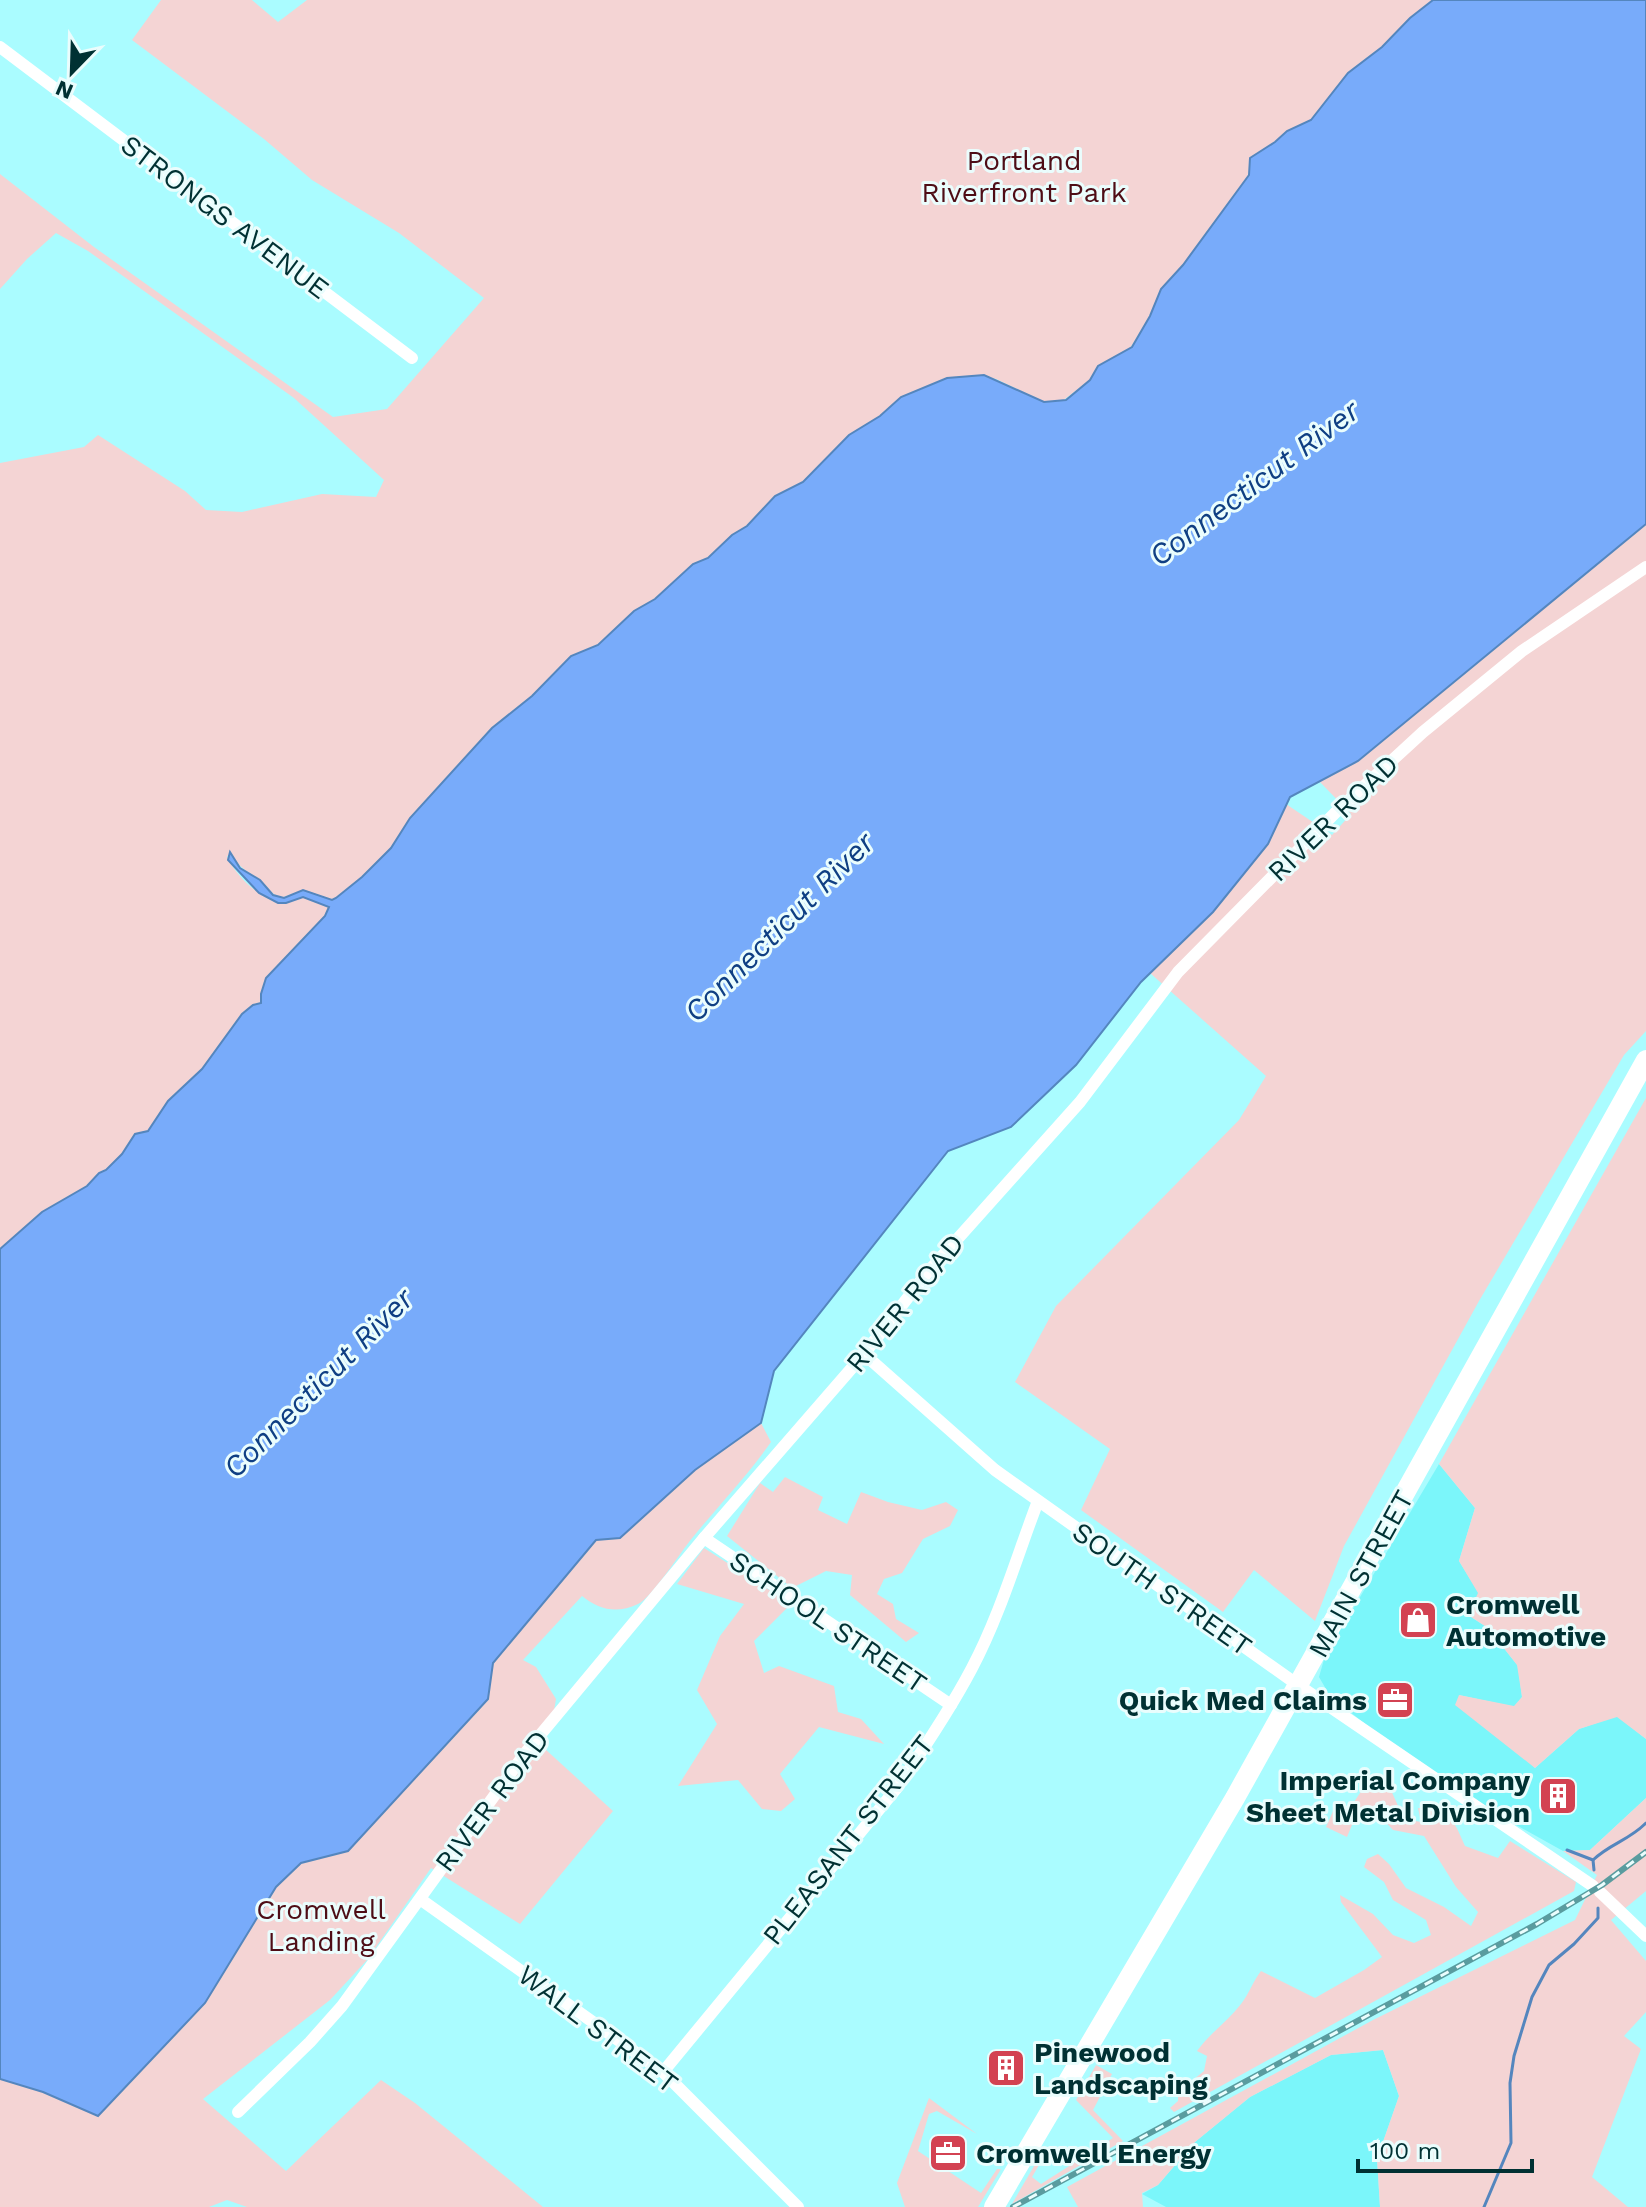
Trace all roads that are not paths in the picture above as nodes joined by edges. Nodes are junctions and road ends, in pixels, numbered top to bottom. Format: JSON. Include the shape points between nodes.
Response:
{"nodes":[{"id":1,"x":0,"y":47,"type":"edge"},
{"id":2,"x":412,"y":358,"type":"dead end"},
{"id":3,"x":1646,"y":567,"type":"edge"},
{"id":4,"x":1646,"y":1060,"type":"edge"},
{"id":5,"x":864,"y":1354,"type":"junction"},
{"id":6,"x":1038,"y":1501,"type":"junction"},
{"id":7,"x":704,"y":1538,"type":"junction"},
{"id":8,"x":1298,"y":1685,"type":"junction"},
{"id":9,"x":951,"y":1705,"type":"junction"},
{"id":10,"x":420,"y":1899,"type":"junction"},
{"id":11,"x":1646,"y":1936,"type":"edge"},
{"id":12,"x":663,"y":2072,"type":"junction"},
{"id":13,"x":238,"y":2112,"type":"dead end"},
{"id":14,"x":798,"y":2207,"type":"edge"},
{"id":15,"x":994,"y":2207,"type":"edge"}],
"edges":[{"from":1,"to":2,"type":"street","name":"STRONGS AVENUE"},
{"from":3,"to":5,"type":"street","name":"RIVER ROAD","via":[[1472,689],[1315,833],[1178,972],[1080,1102],[927,1273]]},
{"from":4,"to":8,"type":"main road","name":"MAIN STREET"},
{"from":5,"to":6,"type":"street","name":"SOUTH STREET","via":[[951,1434]]},
{"from":5,"to":7,"type":"street","name":"RIVER ROAD"},
{"from":6,"to":8,"type":"street","name":"SOUTH STREET"},
{"from":6,"to":9,"type":"street","name":"PLEASANT STREET","via":[[991,1627]]},
{"from":7,"to":9,"type":"street","name":"SCHOOL STREET"},
{"from":7,"to":10,"type":"street","name":"RIVER ROAD","via":[[526,1752]]},
{"from":8,"to":11,"type":"street","name":"SOUTH STREET","via":[[1596,1889]]},
{"from":8,"to":15,"type":"main road","name":"MAIN STREET"},
{"from":9,"to":12,"type":"street","name":"PLEASANT STREET","via":[[896,1789]]},
{"from":10,"to":12,"type":"street","name":"WALL STREET"},
{"from":10,"to":13,"type":"street","name":"RIVER ROAD","via":[[342,2006]]},
{"from":12,"to":14,"type":"street","name":"WALL STREET"}]}
